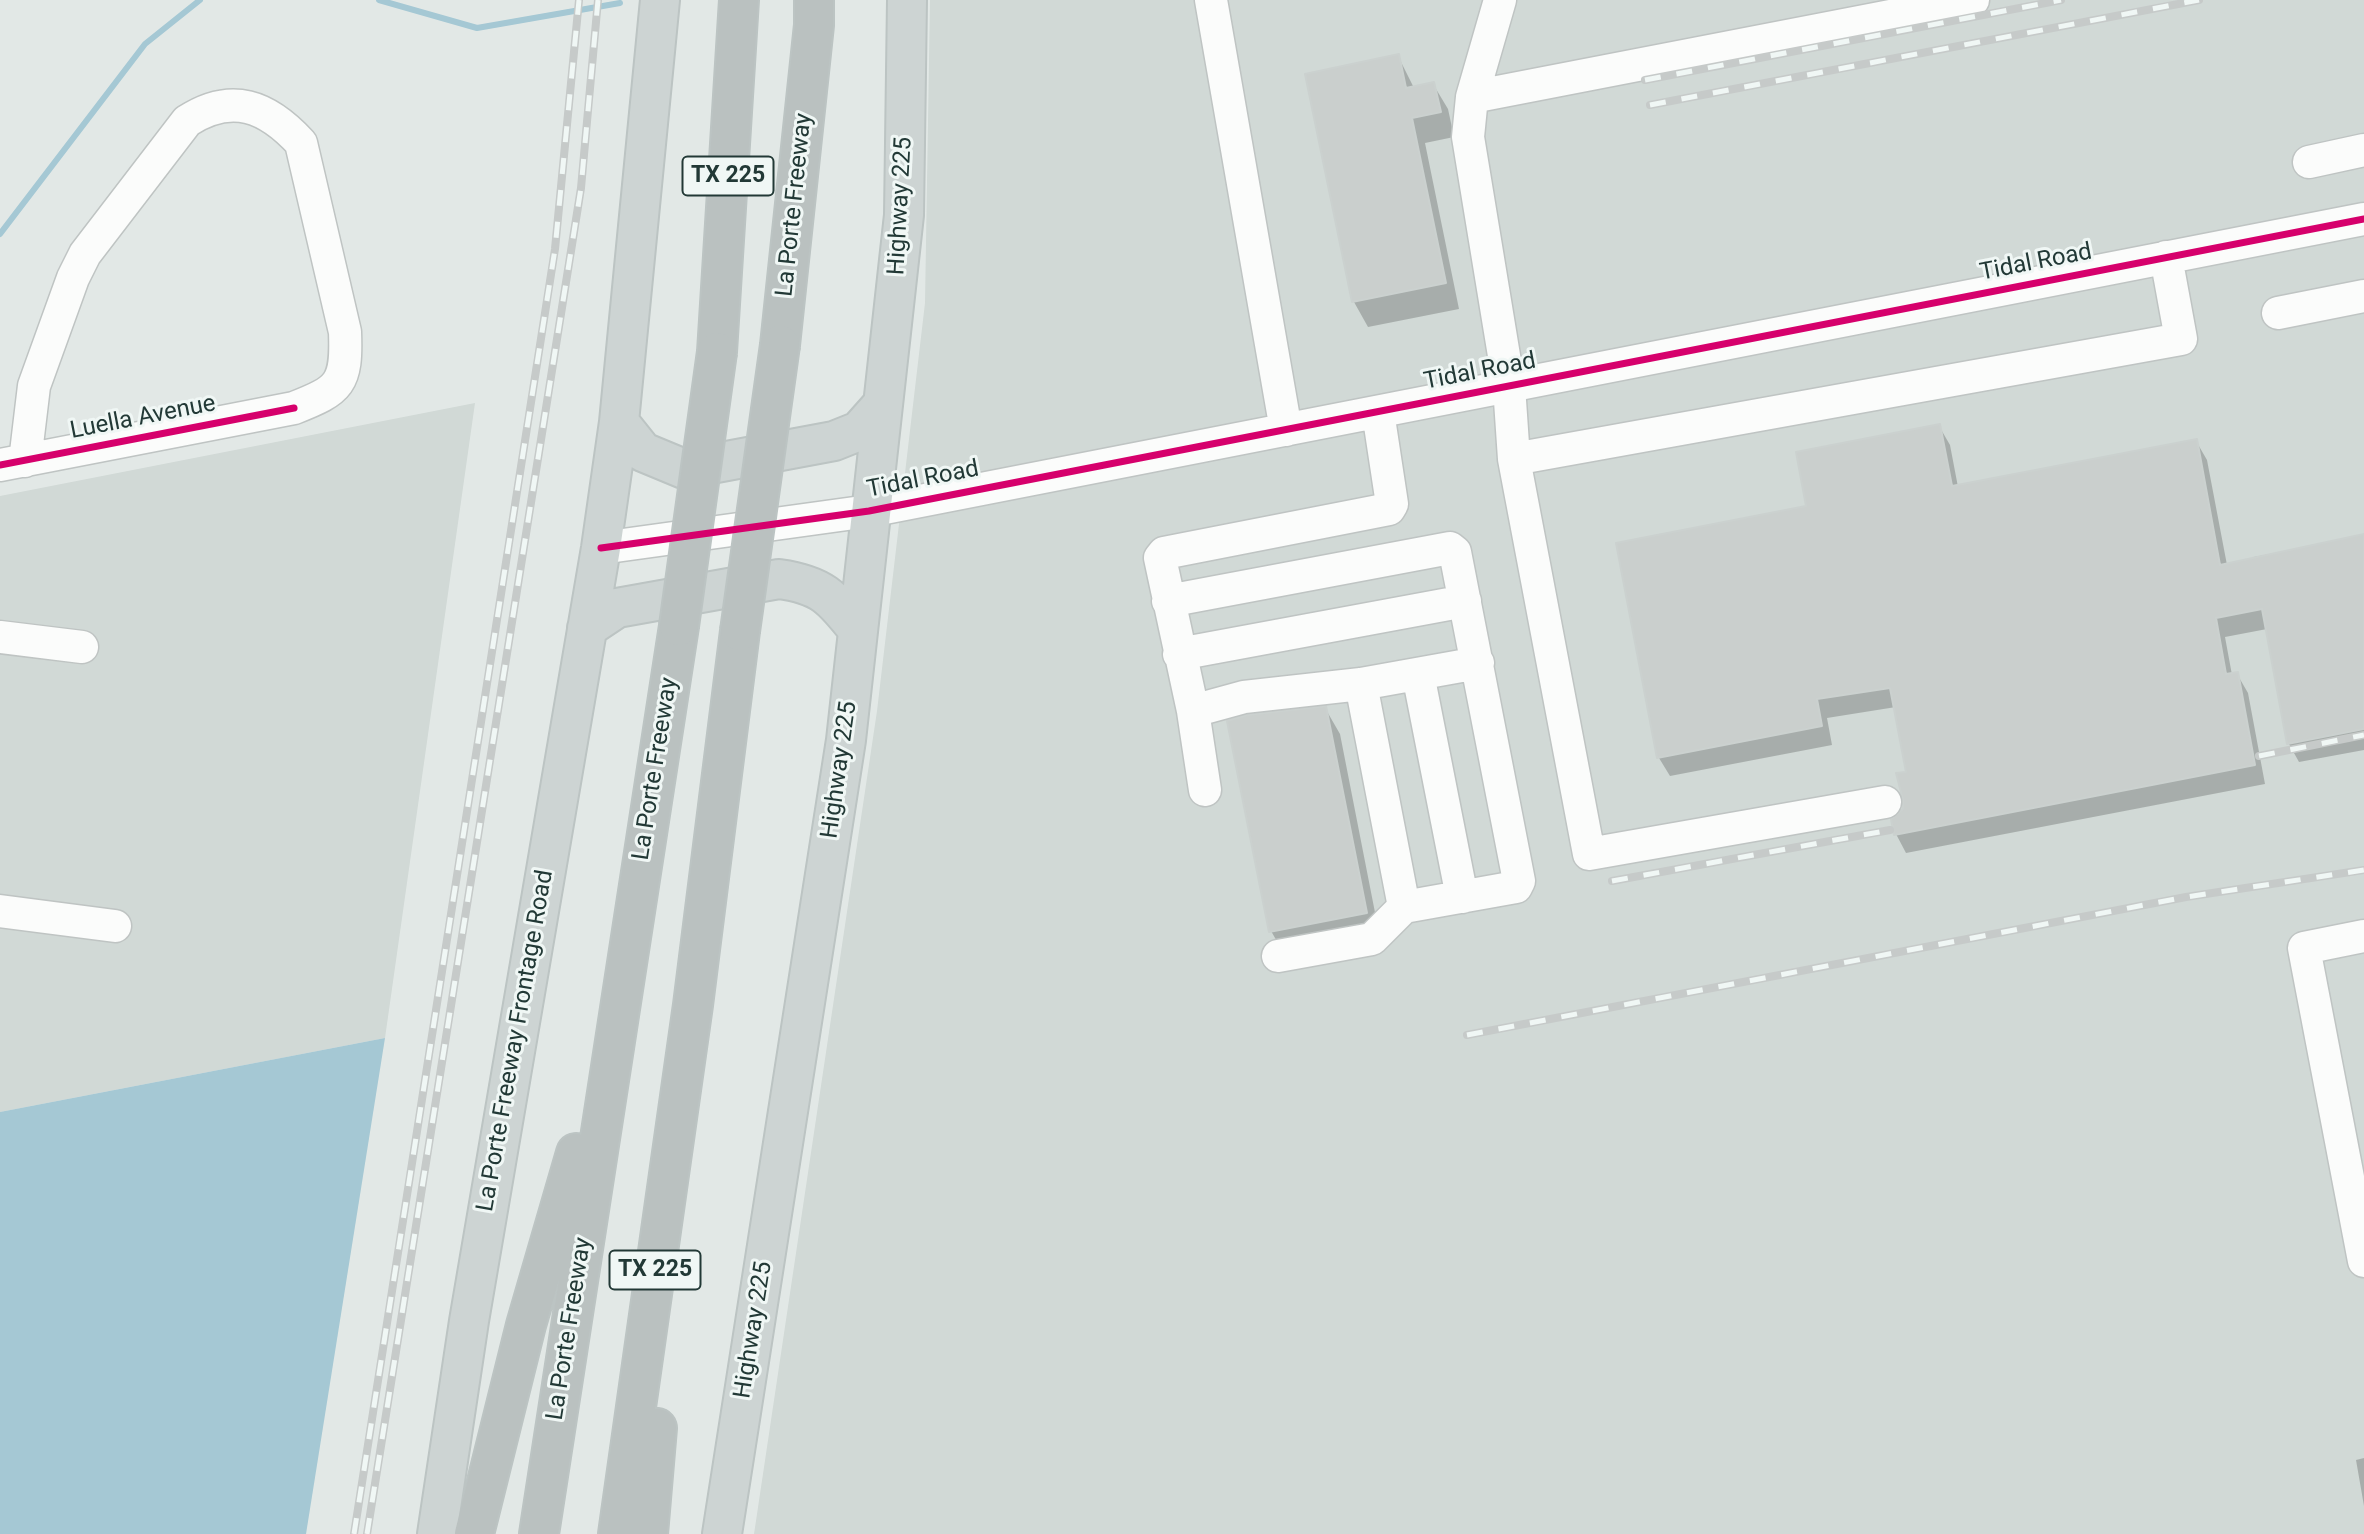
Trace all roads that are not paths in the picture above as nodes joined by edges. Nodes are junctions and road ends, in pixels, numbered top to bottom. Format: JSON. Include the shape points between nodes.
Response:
{"nodes":[{"id":1,"x":660,"y":0,"type":"edge"},
{"id":2,"x":739,"y":0,"type":"edge"},
{"id":3,"x":814,"y":0,"type":"edge"},
{"id":4,"x":906,"y":0,"type":"edge"},
{"id":5,"x":1211,"y":0,"type":"edge"},
{"id":6,"x":1500,"y":0,"type":"edge"},
{"id":7,"x":1973,"y":0,"type":"edge"},
{"id":8,"x":1472,"y":97,"type":"junction"},
{"id":9,"x":2364,"y":150,"type":"edge"},
{"id":10,"x":2309,"y":162,"type":"dead end"},
{"id":11,"x":2364,"y":219,"type":"edge"},
{"id":12,"x":2166,"y":257,"type":"junction"},
{"id":13,"x":2364,"y":296,"type":"edge"},
{"id":14,"x":2278,"y":313,"type":"dead end"},
{"id":15,"x":1509,"y":386,"type":"junction"},
{"id":16,"x":883,"y":404,"type":"junction"},
{"id":17,"x":1378,"y":412,"type":"junction"},
{"id":18,"x":619,"y":422,"type":"junction"},
{"id":19,"x":1286,"y":430,"type":"junction"},
{"id":20,"x":1514,"y":459,"type":"junction"},
{"id":21,"x":12,"y":463,"type":"edge"},
{"id":22,"x":869,"y":511,"type":"junction"},
{"id":23,"x":601,"y":548,"type":"junction"},
{"id":24,"x":1168,"y":601,"type":"junction"},
{"id":25,"x":1465,"y":601,"type":"junction"},
{"id":26,"x":587,"y":628,"type":"junction"},
{"id":27,"x":858,"y":630,"type":"junction"},
{"id":28,"x":0,"y":637,"type":"edge"},
{"id":29,"x":82,"y":647,"type":"dead end"},
{"id":30,"x":1179,"y":653,"type":"junction"},
{"id":31,"x":1478,"y":663,"type":"junction"},
{"id":32,"x":1418,"y":674,"type":"junction"},
{"id":33,"x":1361,"y":684,"type":"junction"},
{"id":34,"x":1193,"y":711,"type":"junction"},
{"id":35,"x":1205,"y":790,"type":"dead end"},
{"id":36,"x":1885,"y":802,"type":"dead end"},
{"id":37,"x":1462,"y":897,"type":"junction"},
{"id":38,"x":1404,"y":907,"type":"junction"},
{"id":39,"x":0,"y":911,"type":"edge"},
{"id":40,"x":115,"y":926,"type":"dead end"},
{"id":41,"x":2364,"y":936,"type":"edge"},
{"id":42,"x":1278,"y":956,"type":"dead end"},
{"id":43,"x":693,"y":1005,"type":"junction"},
{"id":44,"x":617,"y":1017,"type":"junction"},
{"id":45,"x":2353,"y":1146,"type":"edge"},
{"id":46,"x":2364,"y":1261,"type":"edge"},
{"id":47,"x":437,"y":1534,"type":"edge"},
{"id":48,"x":474,"y":1534,"type":"edge"},
{"id":49,"x":539,"y":1534,"type":"edge"},
{"id":50,"x":618,"y":1534,"type":"edge"},
{"id":51,"x":648,"y":1534,"type":"edge"},
{"id":52,"x":722,"y":1534,"type":"edge"}],
"edges":[{"from":1,"to":18,"type":"main road"},
{"from":2,"to":44,"type":"highway","name":"La Porte Freeway","number":"TX 225","bridge":true,"via":[[717,352]]},
{"from":3,"to":43,"type":"highway","name":"La Porte Freeway","number":"TX 225","bridge":true,"via":[[780,345]]},
{"from":4,"to":16,"type":"main road","name":"Highway 225","via":[[904,215]]},
{"from":5,"to":19,"type":"street"},
{"from":6,"to":8,"type":"street"},
{"from":7,"to":8,"type":"street"},
{"from":8,"to":15,"type":"street","via":[[1468,137],[1472,171]]},
{"from":9,"to":10,"type":"street"},
{"from":11,"to":12,"type":"street","name":"Tidal Road"},
{"from":12,"to":15,"type":"street","name":"Tidal Road"},
{"from":12,"to":20,"type":"street","via":[[2180,339]]},
{"from":13,"to":14,"type":"street"},
{"from":15,"to":17,"type":"street","name":"Tidal Road"},
{"from":15,"to":20,"type":"street"},
{"from":16,"to":18,"type":"main road","via":[[859,431],[834,441],[684,468],[643,452]]},
{"from":16,"to":22,"type":"main road","name":"Highway 225"},
{"from":17,"to":19,"type":"street","name":"Tidal Road"},
{"from":17,"to":24,"type":"street","via":[[1392,504],[1389,509],[1164,554],[1160,558]]},
{"from":18,"to":23,"type":"main road"},
{"from":19,"to":22,"type":"street","name":"Tidal Road"},
{"from":20,"to":36,"type":"street","via":[[1589,854]]},
{"from":21,"to":21,"type":"street","name":"Luella Avenue","via":[[294,408],[328,395],[342,377],[345,332],[301,143],[281,121],[256,109],[229,104],[208,107],[187,121],[85,254],[34,386]]},
{"from":22,"to":23,"type":"street","name":"Tidal Road"},
{"from":22,"to":27,"type":"main road","name":"Highway 225"},
{"from":23,"to":26,"type":"main road","name":"La Porte Freeway Frontage Road"},
{"from":24,"to":25,"type":"street","via":[[1450,548],[1455,552]]},
{"from":24,"to":30,"type":"street"},
{"from":25,"to":30,"type":"street"},
{"from":25,"to":31,"type":"street"},
{"from":26,"to":27,"type":"main road","via":[[617,608],[779,579],[805,583],[832,596]]},
{"from":26,"to":47,"type":"main road","name":"La Porte Freeway Frontage Road"},
{"from":27,"to":52,"type":"main road","name":"Highway 225","via":[[846,740]]},
{"from":28,"to":29,"type":"street"},
{"from":30,"to":34,"type":"street"},
{"from":31,"to":32,"type":"street"},
{"from":31,"to":37,"type":"street","via":[[1518,881],[1516,887]]},
{"from":32,"to":33,"type":"street"},
{"from":32,"to":37,"type":"street"},
{"from":33,"to":34,"type":"street","via":[[1244,696]]},
{"from":33,"to":38,"type":"street"},
{"from":34,"to":35,"type":"street"},
{"from":37,"to":38,"type":"street"},
{"from":38,"to":42,"type":"street","via":[[1372,939]]},
{"from":39,"to":40,"type":"street"},
{"from":41,"to":45,"type":"street","via":[[2304,948]]},
{"from":43,"to":50,"type":"highway","name":"La Porte Freeway","number":"TX 225"},
{"from":43,"to":51,"type":"highway"},
{"from":44,"to":48,"type":"highway","via":[[526,1325]]},
{"from":44,"to":49,"type":"highway","name":"La Porte Freeway","number":"TX 225"},
{"from":45,"to":46,"type":"street"}]}
